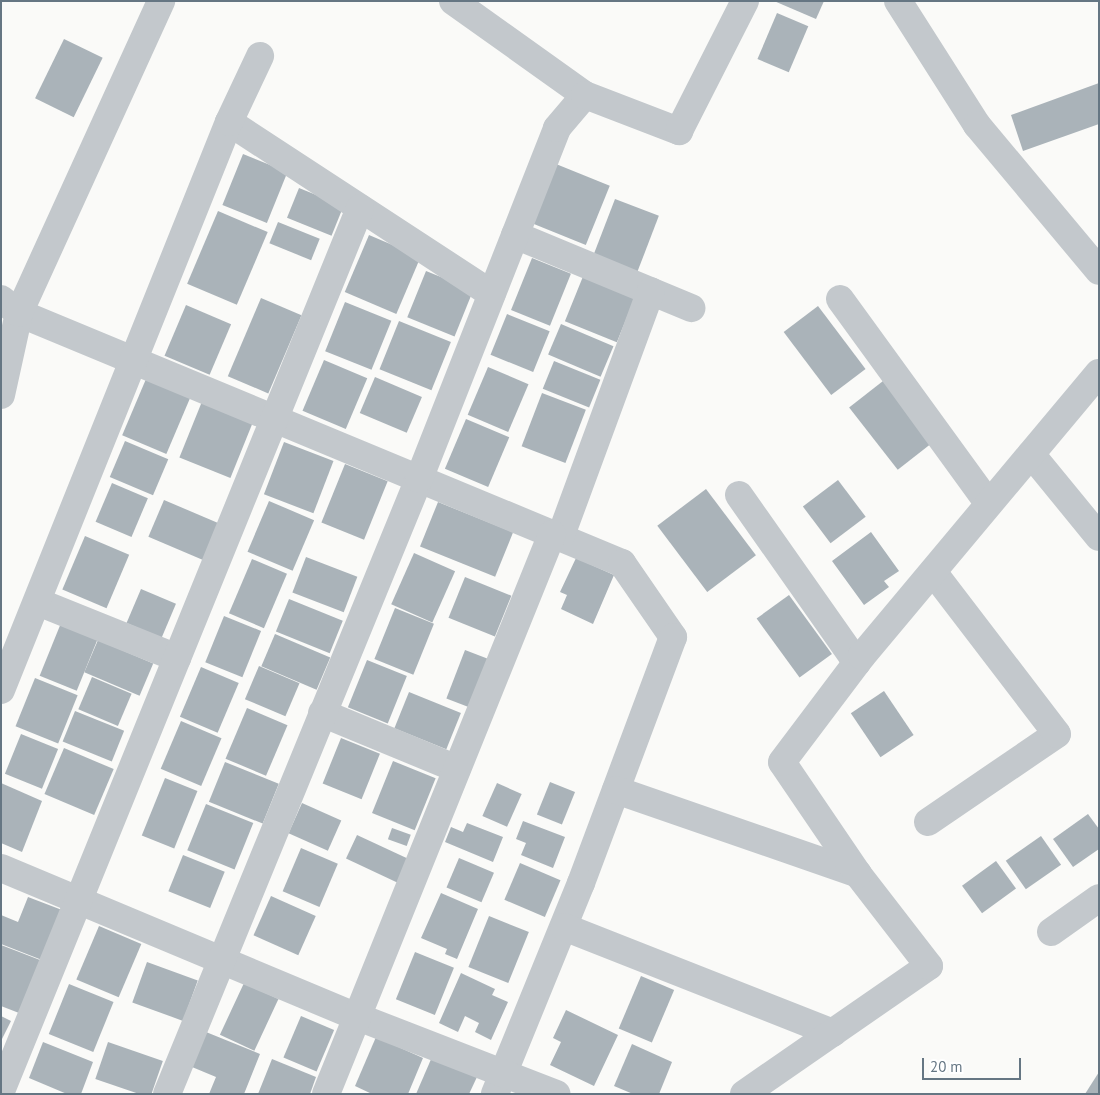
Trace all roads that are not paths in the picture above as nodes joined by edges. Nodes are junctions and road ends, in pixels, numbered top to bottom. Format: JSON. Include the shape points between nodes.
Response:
{"nodes":[{"id":1,"x":161,"y":1,"type":"edge"},
{"id":2,"x":453,"y":1,"type":"edge"},
{"id":3,"x":745,"y":1,"type":"edge"},
{"id":4,"x":898,"y":1,"type":"edge"},
{"id":5,"x":260,"y":56,"type":"dead end"},
{"id":6,"x":585,"y":95,"type":"junction"},
{"id":7,"x":229,"y":122,"type":"junction"},
{"id":8,"x":360,"y":208,"type":"junction"},
{"id":9,"x":515,"y":235,"type":"junction"},
{"id":10,"x":1099,"y":271,"type":"edge"},
{"id":11,"x":651,"y":291,"type":"junction"},
{"id":12,"x":492,"y":294,"type":"junction"},
{"id":13,"x":840,"y":300,"type":"dead end"},
{"id":14,"x":10,"y":306,"type":"edge"},
{"id":15,"x":691,"y":308,"type":"dead end"},
{"id":16,"x":137,"y":362,"type":"junction"},
{"id":17,"x":1099,"y":373,"type":"edge"},
{"id":18,"x":1,"y":395,"type":"edge"},
{"id":19,"x":275,"y":419,"type":"junction"},
{"id":20,"x":1031,"y":454,"type":"junction"},
{"id":21,"x":419,"y":479,"type":"junction"},
{"id":22,"x":739,"y":495,"type":"dead end"},
{"id":23,"x":989,"y":504,"type":"junction"},
{"id":24,"x":556,"y":536,"type":"junction"},
{"id":25,"x":1099,"y":537,"type":"edge"},
{"id":26,"x":933,"y":572,"type":"junction"},
{"id":27,"x":38,"y":602,"type":"junction"},
{"id":28,"x":177,"y":658,"type":"junction"},
{"id":29,"x":857,"y":663,"type":"junction"},
{"id":30,"x":1,"y":690,"type":"edge"},
{"id":31,"x":322,"y":713,"type":"junction"},
{"id":32,"x":457,"y":769,"type":"junction"},
{"id":33,"x":616,"y":790,"type":"junction"},
{"id":34,"x":928,"y":822,"type":"dead end"},
{"id":35,"x":1,"y":868,"type":"edge"},
{"id":36,"x":858,"y":874,"type":"junction"},
{"id":37,"x":78,"y":898,"type":"junction"},
{"id":38,"x":1099,"y":898,"type":"edge"},
{"id":39,"x":564,"y":927,"type":"junction"},
{"id":40,"x":1051,"y":932,"type":"dead end"},
{"id":41,"x":221,"y":956,"type":"junction"},
{"id":42,"x":358,"y":1017,"type":"junction"},
{"id":43,"x":833,"y":1033,"type":"junction"},
{"id":44,"x":500,"y":1082,"type":"edge"},
{"id":45,"x":1,"y":1091,"type":"edge"},
{"id":46,"x":166,"y":1094,"type":"edge"},
{"id":47,"x":326,"y":1094,"type":"edge"},
{"id":48,"x":557,"y":1094,"type":"edge"},
{"id":49,"x":744,"y":1094,"type":"edge"}],
"edges":[{"from":1,"to":14,"type":"street"},
{"from":2,"to":6,"type":"street"},
{"from":3,"to":6,"type":"street","via":[[679,131]]},
{"from":4,"to":10,"type":"street","via":[[978,125]]},
{"from":5,"to":7,"type":"street"},
{"from":6,"to":9,"type":"street","via":[[557,128]]},
{"from":7,"to":8,"type":"street"},
{"from":7,"to":16,"type":"street"},
{"from":8,"to":12,"type":"street"},
{"from":8,"to":19,"type":"street"},
{"from":9,"to":11,"type":"street"},
{"from":9,"to":12,"type":"street"},
{"from":11,"to":15,"type":"street"},
{"from":11,"to":24,"type":"street"},
{"from":12,"to":21,"type":"street"},
{"from":13,"to":23,"type":"street"},
{"from":14,"to":16,"type":"street"},
{"from":14,"to":18,"type":"street"},
{"from":16,"to":19,"type":"street"},
{"from":16,"to":27,"type":"street"},
{"from":17,"to":20,"type":"street"},
{"from":19,"to":21,"type":"street"},
{"from":19,"to":28,"type":"street"},
{"from":20,"to":23,"type":"street"},
{"from":20,"to":25,"type":"street"},
{"from":21,"to":24,"type":"street"},
{"from":21,"to":31,"type":"street"},
{"from":22,"to":29,"type":"street"},
{"from":23,"to":26,"type":"street"},
{"from":24,"to":32,"type":"street"},
{"from":24,"to":33,"type":"street","via":[[622,563],[673,636]]},
{"from":26,"to":29,"type":"street"},
{"from":26,"to":34,"type":"street","via":[[1057,734]]},
{"from":27,"to":28,"type":"street"},
{"from":27,"to":30,"type":"street"},
{"from":28,"to":37,"type":"street"},
{"from":29,"to":36,"type":"street","via":[[782,762]]},
{"from":31,"to":32,"type":"street"},
{"from":31,"to":41,"type":"street"},
{"from":32,"to":42,"type":"street"},
{"from":33,"to":36,"type":"street"},
{"from":33,"to":39,"type":"street"},
{"from":35,"to":37,"type":"street"},
{"from":36,"to":43,"type":"street","via":[[929,966]]},
{"from":37,"to":41,"type":"street"},
{"from":37,"to":45,"type":"street"},
{"from":38,"to":40,"type":"street"},
{"from":39,"to":43,"type":"street"},
{"from":39,"to":44,"type":"street"},
{"from":41,"to":42,"type":"street"},
{"from":41,"to":46,"type":"street"},
{"from":42,"to":44,"type":"street"},
{"from":42,"to":47,"type":"street"},
{"from":43,"to":49,"type":"street"},
{"from":44,"to":48,"type":"street"}]}
